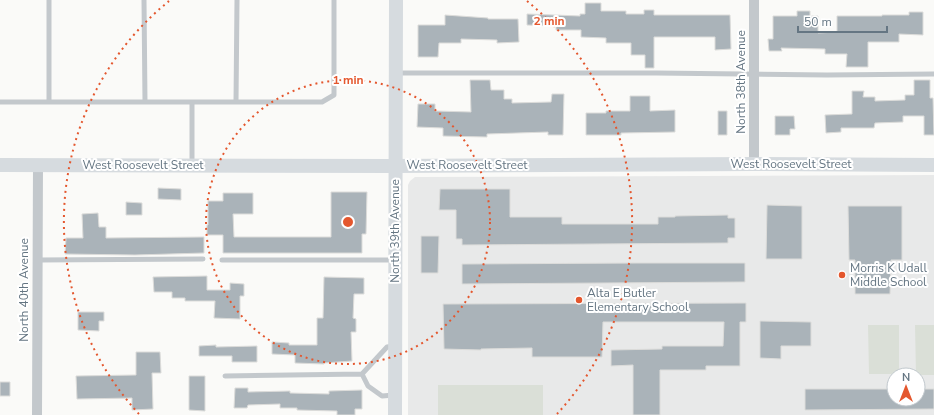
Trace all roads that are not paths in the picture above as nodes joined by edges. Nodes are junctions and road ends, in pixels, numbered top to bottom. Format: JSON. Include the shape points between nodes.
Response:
{"nodes":[{"id":1,"x":49,"y":0,"type":"edge"},
{"id":2,"x":144,"y":0,"type":"edge"},
{"id":3,"x":237,"y":0,"type":"edge"},
{"id":4,"x":334,"y":0,"type":"edge"},
{"id":5,"x":396,"y":0,"type":"edge"},
{"id":6,"x":754,"y":0,"type":"edge"},
{"id":7,"x":395,"y":73,"type":"junction"},
{"id":8,"x":754,"y":74,"type":"junction"},
{"id":9,"x":934,"y":74,"type":"edge"},
{"id":10,"x":0,"y":102,"type":"edge"},
{"id":11,"x":49,"y":102,"type":"junction"},
{"id":12,"x":145,"y":102,"type":"junction"},
{"id":13,"x":192,"y":102,"type":"junction"},
{"id":14,"x":236,"y":102,"type":"junction"},
{"id":15,"x":754,"y":164,"type":"junction"},
{"id":16,"x":0,"y":165,"type":"edge"},
{"id":17,"x":38,"y":165,"type":"junction"},
{"id":18,"x":192,"y":165,"type":"junction"},
{"id":19,"x":934,"y":165,"type":"edge"},
{"id":20,"x":395,"y":166,"type":"junction"},
{"id":21,"x":203,"y":259,"type":"dead end"},
{"id":22,"x":38,"y":260,"type":"junction"},
{"id":23,"x":222,"y":260,"type":"dead end"},
{"id":24,"x":395,"y":260,"type":"junction"},
{"id":25,"x":395,"y":346,"type":"junction"},
{"id":26,"x":362,"y":374,"type":"junction"},
{"id":27,"x":225,"y":376,"type":"dead end"},
{"id":28,"x":395,"y":395,"type":"junction"},
{"id":29,"x":37,"y":415,"type":"edge"},
{"id":30,"x":395,"y":415,"type":"edge"}],
"edges":[{"from":1,"to":11,"type":"lane"},
{"from":2,"to":12,"type":"lane"},
{"from":3,"to":14,"type":"lane"},
{"from":4,"to":14,"type":"lane","via":[[334,95],[322,102]]},
{"from":5,"to":7,"type":"street","name":"North 39th Avenue"},
{"from":6,"to":8,"type":"street","name":"North 38th Avenue"},
{"from":7,"to":8,"type":"lane"},
{"from":7,"to":20,"type":"street","name":"North 39th Avenue"},
{"from":8,"to":9,"type":"lane"},
{"from":8,"to":15,"type":"street","name":"North 38th Avenue"},
{"from":10,"to":11,"type":"lane"},
{"from":11,"to":12,"type":"lane"},
{"from":12,"to":13,"type":"lane"},
{"from":13,"to":14,"type":"lane"},
{"from":13,"to":18,"type":"lane"},
{"from":15,"to":19,"type":"street","name":"West Roosevelt Street"},
{"from":15,"to":20,"type":"street","name":"West Roosevelt Street"},
{"from":16,"to":17,"type":"street","name":"West Roosevelt Street"},
{"from":17,"to":18,"type":"street","name":"West Roosevelt Street"},
{"from":17,"to":22,"type":"street","name":"North 40th Avenue"},
{"from":18,"to":20,"type":"street","name":"West Roosevelt Street"},
{"from":20,"to":24,"type":"street","name":"North 39th Avenue"},
{"from":21,"to":22,"type":"lane"},
{"from":22,"to":29,"type":"street","name":"North 40th Avenue"},
{"from":23,"to":24,"type":"lane"},
{"from":24,"to":25,"type":"street","name":"North 39th Avenue"},
{"from":25,"to":26,"type":"lane","via":[[387,347]]},
{"from":25,"to":28,"type":"street","name":"North 39th Avenue"},
{"from":26,"to":27,"type":"lane"},
{"from":26,"to":28,"type":"lane","via":[[368,386],[382,396]]},
{"from":28,"to":30,"type":"street","name":"North 39th Avenue"}]}
